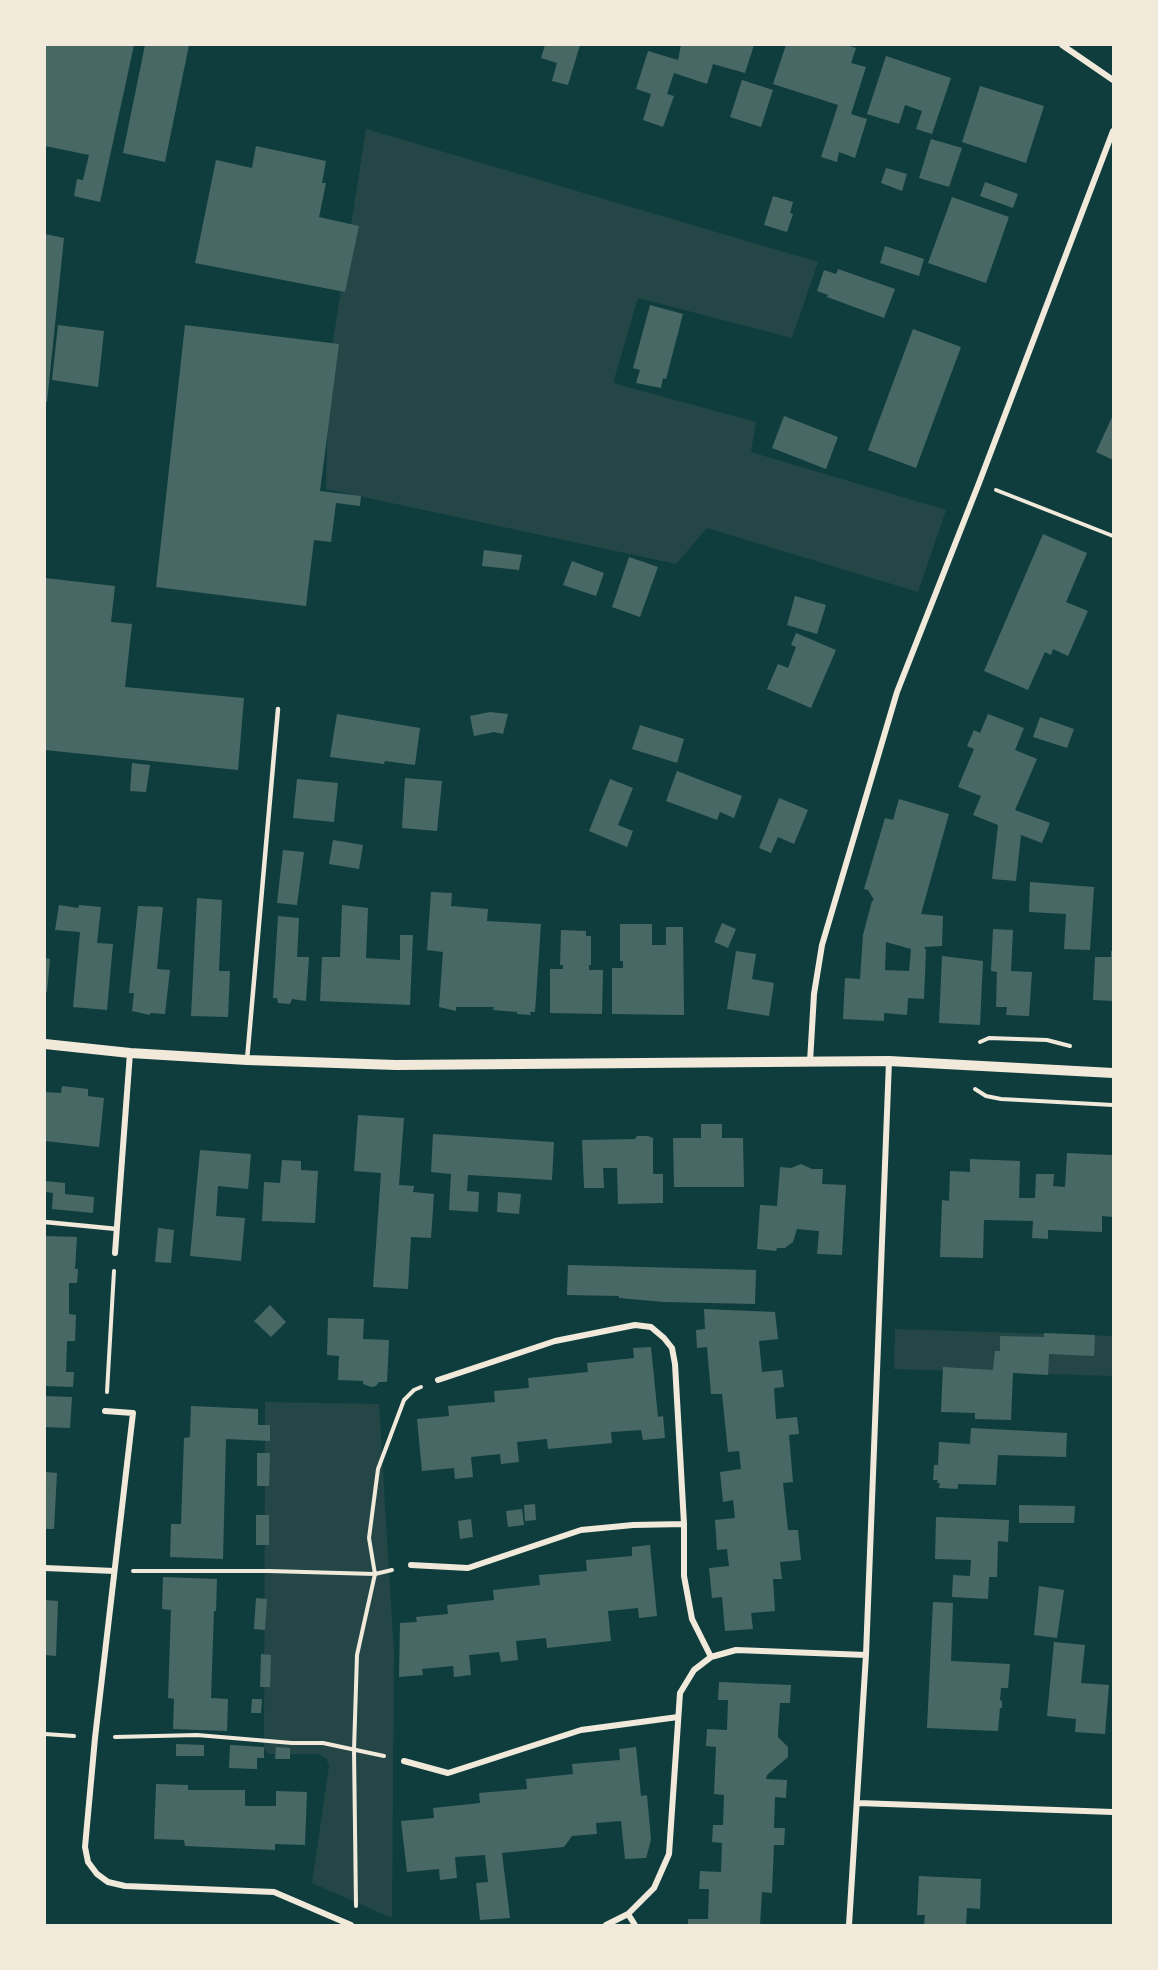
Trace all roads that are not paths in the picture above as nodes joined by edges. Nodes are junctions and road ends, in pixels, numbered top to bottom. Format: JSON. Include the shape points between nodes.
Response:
{"nodes":[{"id":1,"x":1062,"y":45,"type":"edge"},
{"id":2,"x":1113,"y":80,"type":"edge"},
{"id":3,"x":1113,"y":131,"type":"edge"},
{"id":4,"x":278,"y":709,"type":"dead end"},
{"id":5,"x":45,"y":1044,"type":"edge"},
{"id":6,"x":130,"y":1053,"type":"junction"},
{"id":7,"x":247,"y":1060,"type":"junction"},
{"id":8,"x":889,"y":1061,"type":"junction"},
{"id":9,"x":810,"y":1063,"type":"junction"},
{"id":10,"x":1113,"y":1073,"type":"edge"},
{"id":11,"x":45,"y":1222,"type":"edge"},
{"id":12,"x":117,"y":1229,"type":"junction"},
{"id":13,"x":115,"y":1253,"type":"road end"},
{"id":14,"x":438,"y":1380,"type":"road end"},
{"id":15,"x":105,"y":1411,"type":"road end"},
{"id":16,"x":684,"y":1524,"type":"junction"},
{"id":17,"x":411,"y":1565,"type":"road end"},
{"id":18,"x":45,"y":1568,"type":"edge"},
{"id":19,"x":114,"y":1571,"type":"junction"},
{"id":20,"x":866,"y":1656,"type":"junction"},
{"id":21,"x":711,"y":1657,"type":"junction"},
{"id":22,"x":678,"y":1717,"type":"junction"},
{"id":23,"x":404,"y":1761,"type":"road end"},
{"id":24,"x":858,"y":1803,"type":"junction"},
{"id":25,"x":1113,"y":1812,"type":"edge"},
{"id":26,"x":628,"y":1914,"type":"junction"},
{"id":27,"x":351,"y":1925,"type":"edge"},
{"id":28,"x":606,"y":1925,"type":"edge"},
{"id":29,"x":635,"y":1925,"type":"edge"},
{"id":30,"x":849,"y":1925,"type":"edge"}],
"edges":[{"from":1,"to":2,"type":"street"},
{"from":3,"to":9,"type":"street","via":[[897,692],[822,945],[814,994]]},
{"from":4,"to":7,"type":"lane"},
{"from":5,"to":6,"type":"street"},
{"from":6,"to":7,"type":"street"},
{"from":6,"to":12,"type":"street"},
{"from":7,"to":9,"type":"street","via":[[396,1065]]},
{"from":8,"to":9,"type":"street"},
{"from":8,"to":10,"type":"street"},
{"from":8,"to":20,"type":"street"},
{"from":11,"to":12,"type":"lane"},
{"from":12,"to":13,"type":"street"},
{"from":14,"to":16,"type":"street","via":[[555,1341],[635,1325],[651,1327],[672,1348],[675,1364]]},
{"from":15,"to":19,"type":"street","via":[[133,1413]]},
{"from":16,"to":17,"type":"street","via":[[581,1530],[468,1568]]},
{"from":16,"to":21,"type":"street","via":[[684,1576],[692,1619]]},
{"from":18,"to":19,"type":"street"},
{"from":19,"to":27,"type":"street","via":[[85,1847],[88,1862],[108,1882],[124,1886],[274,1892]]},
{"from":20,"to":21,"type":"street","via":[[736,1650]]},
{"from":20,"to":24,"type":"street"},
{"from":21,"to":22,"type":"street","via":[[694,1670],[680,1693]]},
{"from":22,"to":23,"type":"street","via":[[581,1730],[448,1773]]},
{"from":22,"to":26,"type":"street","via":[[669,1854],[654,1888]]},
{"from":24,"to":25,"type":"street"},
{"from":24,"to":30,"type":"street"},
{"from":26,"to":28,"type":"street"},
{"from":26,"to":29,"type":"street"}]}
